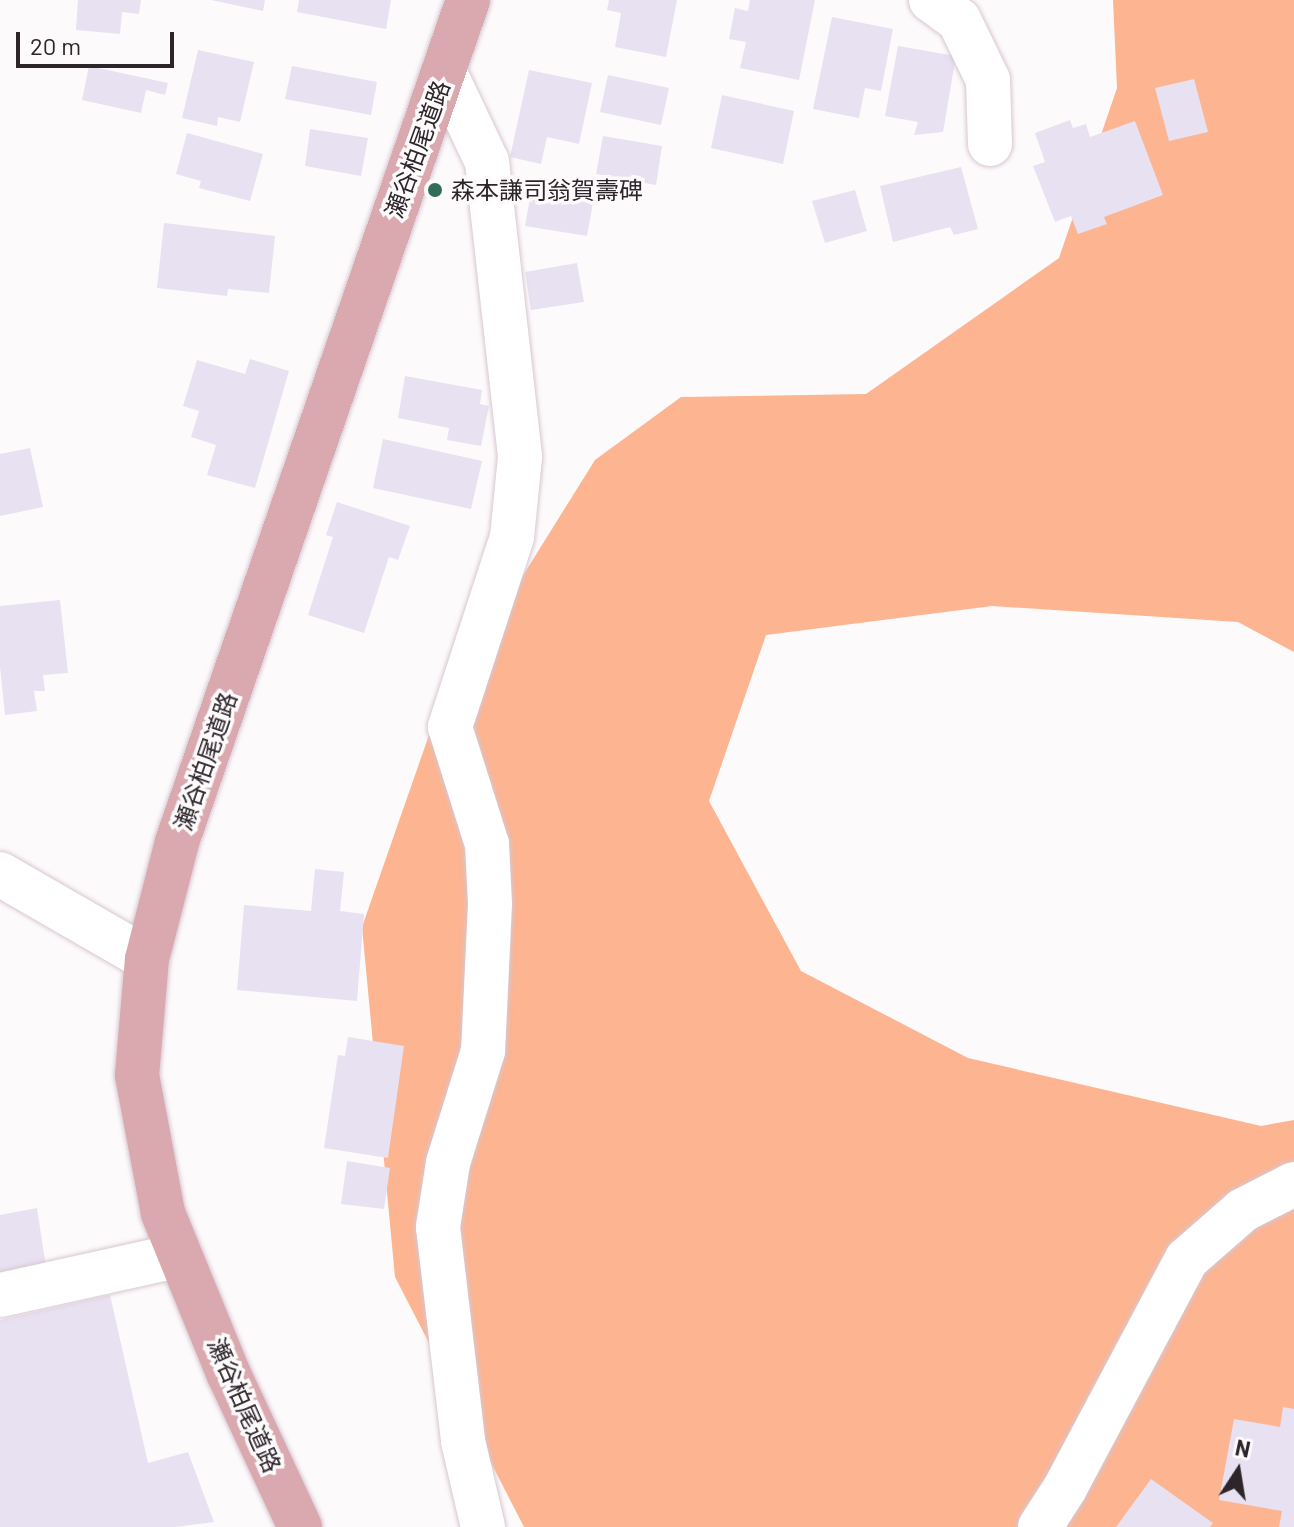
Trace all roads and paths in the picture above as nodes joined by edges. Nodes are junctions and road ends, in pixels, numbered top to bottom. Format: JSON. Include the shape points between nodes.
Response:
{"nodes":[{"id":1,"x":468,"y":0,"type":"edge"},
{"id":2,"x":931,"y":0,"type":"edge"},
{"id":3,"x":445,"y":73,"type":"junction"},
{"id":4,"x":990,"y":144,"type":"dead end"},
{"id":5,"x":0,"y":874,"type":"edge"},
{"id":6,"x":147,"y":959,"type":"junction"},
{"id":7,"x":1294,"y":1184,"type":"edge"},
{"id":8,"x":180,"y":1255,"type":"junction"},
{"id":9,"x":0,"y":1295,"type":"edge"},
{"id":10,"x":300,"y":1527,"type":"edge"},
{"id":11,"x":483,"y":1527,"type":"edge"},
{"id":12,"x":1040,"y":1527,"type":"edge"}],
"edges":[{"from":1,"to":3,"type":"main road","name":"瀬谷柏尾道路"},
{"from":2,"to":4,"type":"street","via":[[959,20],[988,80]]},
{"from":3,"to":6,"type":"main road","name":"瀬谷柏尾道路","via":[[177,842]]},
{"from":3,"to":11,"type":"street","via":[[487,162],[520,457],[512,537],[450,727],[487,844],[490,904],[483,1051],[448,1163],[438,1227],[463,1441]]},
{"from":5,"to":6,"type":"street"},
{"from":6,"to":8,"type":"main road","name":"瀬谷柏尾道路","via":[[137,1075],[163,1213]]},
{"from":7,"to":12,"type":"street","via":[[1243,1210],[1187,1259]]},
{"from":8,"to":9,"type":"street"},
{"from":8,"to":10,"type":"main road","name":"瀬谷柏尾道路"}]}
